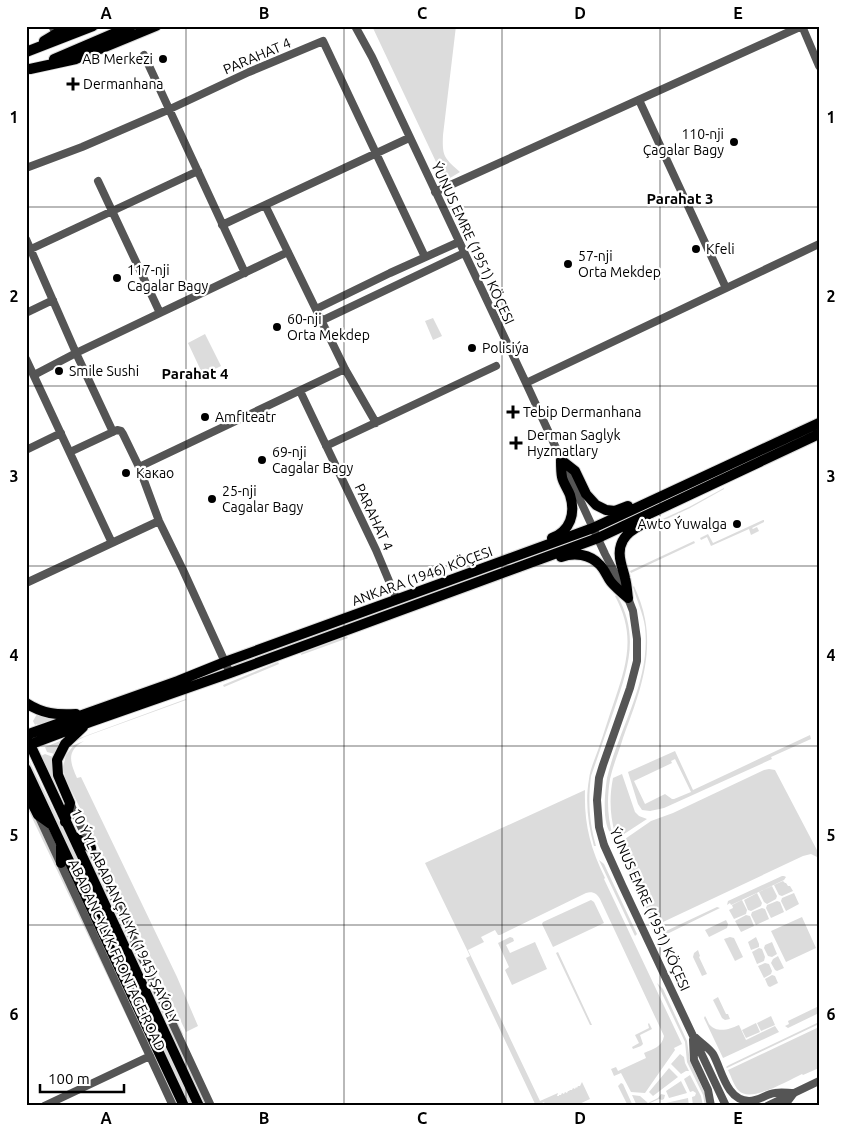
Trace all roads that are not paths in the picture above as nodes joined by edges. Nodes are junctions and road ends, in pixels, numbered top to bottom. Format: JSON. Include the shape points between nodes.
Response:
{"nodes":[{"id":1,"x":69,"y":26,"type":"edge"},
{"id":2,"x":93,"y":26,"type":"edge"},
{"id":3,"x":131,"y":26,"type":"edge"},
{"id":4,"x":156,"y":26,"type":"edge"},
{"id":5,"x":355,"y":26,"type":"edge"},
{"id":6,"x":361,"y":26,"type":"edge"},
{"id":7,"x":802,"y":26,"type":"edge"},
{"id":8,"x":54,"y":30,"type":"edge"},
{"id":9,"x":26,"y":52,"type":"edge"},
{"id":10,"x":144,"y":54,"type":"dead end"},
{"id":11,"x":372,"y":57,"type":"junction"},
{"id":12,"x":819,"y":66,"type":"edge"},
{"id":13,"x":28,"y":70,"type":"edge"},
{"id":14,"x":639,"y":100,"type":"junction"},
{"id":15,"x":170,"y":109,"type":"junction"},
{"id":16,"x":409,"y":138,"type":"junction"},
{"id":17,"x":376,"y":153,"type":"junction"},
{"id":18,"x":26,"y":168,"type":"edge"},
{"id":19,"x":198,"y":171,"type":"junction"},
{"id":20,"x":98,"y":181,"type":"dead end"},
{"id":21,"x":435,"y":192,"type":"junction"},
{"id":22,"x":265,"y":205,"type":"junction"},
{"id":23,"x":112,"y":212,"type":"junction"},
{"id":24,"x":222,"y":225,"type":"junction"},
{"id":25,"x":26,"y":239,"type":"edge"},
{"id":26,"x":459,"y":242,"type":"junction"},
{"id":27,"x":819,"y":244,"type":"edge"},
{"id":28,"x":31,"y":249,"type":"junction"},
{"id":29,"x":288,"y":252,"type":"junction"},
{"id":30,"x":464,"y":253,"type":"junction"},
{"id":31,"x":425,"y":257,"type":"junction"},
{"id":32,"x":245,"y":273,"type":"junction"},
{"id":33,"x":726,"y":288,"type":"junction"},
{"id":34,"x":53,"y":300,"type":"junction"},
{"id":35,"x":316,"y":309,"type":"junction"},
{"id":36,"x":26,"y":313,"type":"edge"},
{"id":37,"x":160,"y":313,"type":"junction"},
{"id":38,"x":321,"y":321,"type":"junction"},
{"id":39,"x":76,"y":353,"type":"junction"},
{"id":40,"x":26,"y":359,"type":"edge"},
{"id":41,"x":496,"y":366,"type":"dead end"},
{"id":42,"x":345,"y":369,"type":"junction"},
{"id":43,"x":34,"y":375,"type":"junction"},
{"id":44,"x":526,"y":383,"type":"junction"},
{"id":45,"x":300,"y":391,"type":"junction"},
{"id":46,"x":376,"y":423,"type":"junction"},
{"id":47,"x":819,"y":423,"type":"edge"},
{"id":48,"x":113,"y":432,"type":"junction"},
{"id":49,"x":60,"y":433,"type":"junction"},
{"id":50,"x":819,"y":434,"type":"edge"},
{"id":51,"x":326,"y":446,"type":"junction"},
{"id":52,"x":26,"y":450,"type":"edge"},
{"id":53,"x":70,"y":452,"type":"junction"},
{"id":54,"x":561,"y":460,"type":"junction"},
{"id":55,"x":139,"y":467,"type":"junction"},
{"id":56,"x":646,"y":510,"type":"junction"},
{"id":57,"x":159,"y":521,"type":"junction"},
{"id":58,"x":595,"y":533,"type":"junction"},
{"id":59,"x":112,"y":543,"type":"junction"},
{"id":60,"x":536,"y":555,"type":"junction"},
{"id":61,"x":26,"y":583,"type":"edge"},
{"id":62,"x":628,"y":598,"type":"junction"},
{"id":63,"x":397,"y":600,"type":"junction"},
{"id":64,"x":225,"y":662,"type":"junction"},
{"id":65,"x":230,"y":673,"type":"junction"},
{"id":66,"x":26,"y":703,"type":"edge"},
{"id":67,"x":88,"y":718,"type":"junction"},
{"id":68,"x":27,"y":740,"type":"edge"},
{"id":69,"x":26,"y":768,"type":"edge"},
{"id":70,"x":26,"y":791,"type":"edge"},
{"id":71,"x":70,"y":803,"type":"junction"},
{"id":72,"x":38,"y":816,"type":"junction"},
{"id":73,"x":65,"y":822,"type":"junction"},
{"id":74,"x":53,"y":826,"type":"junction"},
{"id":75,"x":72,"y":835,"type":"junction"},
{"id":76,"x":61,"y":842,"type":"junction"},
{"id":77,"x":91,"y":848,"type":"junction"},
{"id":78,"x":61,"y":863,"type":"junction"},
{"id":79,"x":693,"y":1036,"type":"junction"},
{"id":80,"x":150,"y":1056,"type":"junction"},
{"id":81,"x":819,"y":1081,"type":"edge"},
{"id":82,"x":794,"y":1093,"type":"junction"},
{"id":83,"x":44,"y":1106,"type":"edge"},
{"id":84,"x":173,"y":1106,"type":"edge"},
{"id":85,"x":184,"y":1106,"type":"edge"},
{"id":86,"x":199,"y":1106,"type":"edge"},
{"id":87,"x":211,"y":1106,"type":"edge"},
{"id":88,"x":711,"y":1106,"type":"edge"},
{"id":89,"x":726,"y":1106,"type":"edge"},
{"id":90,"x":766,"y":1106,"type":"edge"},
{"id":91,"x":784,"y":1106,"type":"edge"}],
"edges":[{"from":1,"to":8,"type":"main road"},
{"from":2,"to":9,"type":"main road"},
{"from":3,"to":13,"type":"main road"},
{"from":4,"to":13,"type":"main road","via":[[76,59]]},
{"from":5,"to":11,"type":"street","name":"ÝUNUS EMRE (1951) KÖÇESI"},
{"from":6,"to":11,"type":"street","name":"ÝUNUS EMRE (1951) KÖÇESI"},
{"from":7,"to":12,"type":"street"},
{"from":7,"to":14,"type":"street"},
{"from":8,"to":9,"type":"main road"},
{"from":10,"to":15,"type":"street"},
{"from":11,"to":16,"type":"street","name":"ÝUNUS EMRE (1951) KÖÇESI"},
{"from":14,"to":21,"type":"street"},
{"from":14,"to":33,"type":"street"},
{"from":15,"to":17,"type":"street","name":"PARAHAT 4","via":[[323,41]]},
{"from":15,"to":18,"type":"street","name":"PARAHAT 4"},
{"from":15,"to":19,"type":"street"},
{"from":16,"to":17,"type":"street"},
{"from":16,"to":21,"type":"street","name":"ÝUNUS EMRE (1951) KÖÇESI"},
{"from":17,"to":22,"type":"street"},
{"from":17,"to":31,"type":"street"},
{"from":19,"to":23,"type":"street"},
{"from":19,"to":24,"type":"street"},
{"from":20,"to":23,"type":"street"},
{"from":21,"to":26,"type":"street","name":"ÝUNUS EMRE (1951) KÖÇESI"},
{"from":22,"to":24,"type":"street"},
{"from":22,"to":29,"type":"street"},
{"from":23,"to":28,"type":"street"},
{"from":23,"to":37,"type":"street"},
{"from":24,"to":32,"type":"street"},
{"from":25,"to":28,"type":"street"},
{"from":26,"to":30,"type":"street","name":"ÝUNUS EMRE (1951) KÖÇESI"},
{"from":26,"to":31,"type":"street"},
{"from":27,"to":33,"type":"street"},
{"from":28,"to":34,"type":"street"},
{"from":29,"to":32,"type":"street"},
{"from":29,"to":35,"type":"street"},
{"from":30,"to":38,"type":"street"},
{"from":30,"to":44,"type":"street","name":"ÝUNUS EMRE (1951) KÖÇESI"},
{"from":31,"to":35,"type":"street"},
{"from":32,"to":37,"type":"street"},
{"from":33,"to":44,"type":"street"},
{"from":34,"to":36,"type":"street"},
{"from":34,"to":39,"type":"street"},
{"from":35,"to":38,"type":"street"},
{"from":37,"to":39,"type":"street"},
{"from":38,"to":42,"type":"street"},
{"from":39,"to":43,"type":"street"},
{"from":39,"to":48,"type":"street"},
{"from":40,"to":43,"type":"street"},
{"from":41,"to":46,"type":"street"},
{"from":42,"to":45,"type":"street"},
{"from":42,"to":46,"type":"street"},
{"from":43,"to":49,"type":"street"},
{"from":44,"to":54,"type":"street","name":"ÝUNUS EMRE (1951) KÖÇESI"},
{"from":45,"to":51,"type":"street","name":"PARAHAT 4"},
{"from":45,"to":55,"type":"street"},
{"from":46,"to":51,"type":"street"},
{"from":47,"to":56,"type":"main road","name":"ANKARA (1946) KÖÇESI"},
{"from":48,"to":53,"type":"street"},
{"from":48,"to":55,"type":"street","via":[[119,430],[123,434]]},
{"from":49,"to":52,"type":"street"},
{"from":49,"to":53,"type":"street"},
{"from":50,"to":56,"type":"main road","name":"ANKARA (1946) KÖÇESI"},
{"from":51,"to":63,"type":"street","name":"PARAHAT 4"},
{"from":53,"to":59,"type":"street"},
{"from":54,"to":56,"type":"main road","via":[[574,471],[594,503],[615,511],[635,503]]},
{"from":54,"to":58,"type":"street","name":"ÝUNUS EMRE (1951) KÖÇESI"},
{"from":54,"to":60,"type":"main road","via":[[562,477],[572,502],[571,518],[562,533],[540,542]]},
{"from":55,"to":57,"type":"street"},
{"from":56,"to":58,"type":"main road","name":"ANKARA (1946) KÖÇESI"},
{"from":56,"to":62,"type":"main road","via":[[643,524],[628,532],[620,546]]},
{"from":57,"to":59,"type":"street"},
{"from":57,"to":64,"type":"street"},
{"from":58,"to":60,"type":"main road","name":"ANKARA (1946) KÖÇESI"},
{"from":58,"to":62,"type":"street","name":"ÝUNUS EMRE (1951) KÖÇESI"},
{"from":59,"to":61,"type":"street"},
{"from":60,"to":62,"type":"main road","via":[[548,561],[575,554],[590,558]]},
{"from":60,"to":63,"type":"main road","name":"ANKARA (1946) KÖÇESI"},
{"from":60,"to":65,"type":"main road","name":"ANKARA (1946) KÖÇESI"},
{"from":62,"to":79,"type":"street","name":"ÝUNUS EMRE (1951) KÖÇESI","via":[[636,629],[637,661],[599,778],[599,823],[605,847]]},
{"from":63,"to":64,"type":"main road","name":"ANKARA (1946) KÖÇESI"},
{"from":64,"to":65,"type":"street"},
{"from":64,"to":67,"type":"main road","name":"ANKARA (1946) KÖÇESI"},
{"from":65,"to":67,"type":"main road","name":"ANKARA (1946) KÖÇESI"},
{"from":66,"to":67,"type":"main road","via":[[43,712]]},
{"from":67,"to":68,"type":"main road","name":"ANKARA (1946) KÖÇESI"},
{"from":67,"to":71,"type":"main road","via":[[65,744],[57,760],[56,770]]},
{"from":68,"to":73,"type":"main road","name":"10 ÝYL ABADANÇYLYK (1945) ŞAÝOLY"},
{"from":69,"to":74,"type":"main road","name":"10 ÝYL ABADANÇYLYK (1945) ŞAÝOLY"},
{"from":70,"to":72,"type":"main road"},
{"from":71,"to":73,"type":"main road"},
{"from":71,"to":77,"type":"street","name":"ABADANCYLYK FRONTAGE ROAD"},
{"from":72,"to":74,"type":"main road"},
{"from":72,"to":78,"type":"street","name":"ABADANCYLYK FRONTAGE ROAD"},
{"from":73,"to":75,"type":"main road","name":"10 ÝYL ABADANÇYLYK (1945) ŞAÝOLY"},
{"from":74,"to":76,"type":"main road","name":"10 ÝYL ABADANÇYLYK (1945) ŞAÝOLY"},
{"from":75,"to":77,"type":"main road"},
{"from":75,"to":86,"type":"main road","name":"10 ÝYL ABADANÇYLYK (1945) ŞAÝOLY"},
{"from":76,"to":78,"type":"main road"},
{"from":76,"to":85,"type":"main road","name":"10 ÝYL ABADANÇYLYK (1945) ŞAÝOLY"},
{"from":77,"to":87,"type":"street","name":"ABADANCYLYK FRONTAGE ROAD"},
{"from":78,"to":80,"type":"street","name":"ABADANCYLYK FRONTAGE ROAD"},
{"from":79,"to":82,"type":"street","via":[[712,1052],[729,1089],[738,1098],[752,1101],[773,1092]]},
{"from":79,"to":88,"type":"street","via":[[694,1060],[708,1090]]},
{"from":79,"to":89,"type":"street","name":"ÝUNUS EMRE (1951) KÖÇESI"},
{"from":80,"to":83,"type":"street"},
{"from":80,"to":84,"type":"street","name":"ABADANCYLYK FRONTAGE ROAD"},
{"from":81,"to":82,"type":"street"},
{"from":82,"to":90,"type":"street"},
{"from":82,"to":91,"type":"street"}]}
